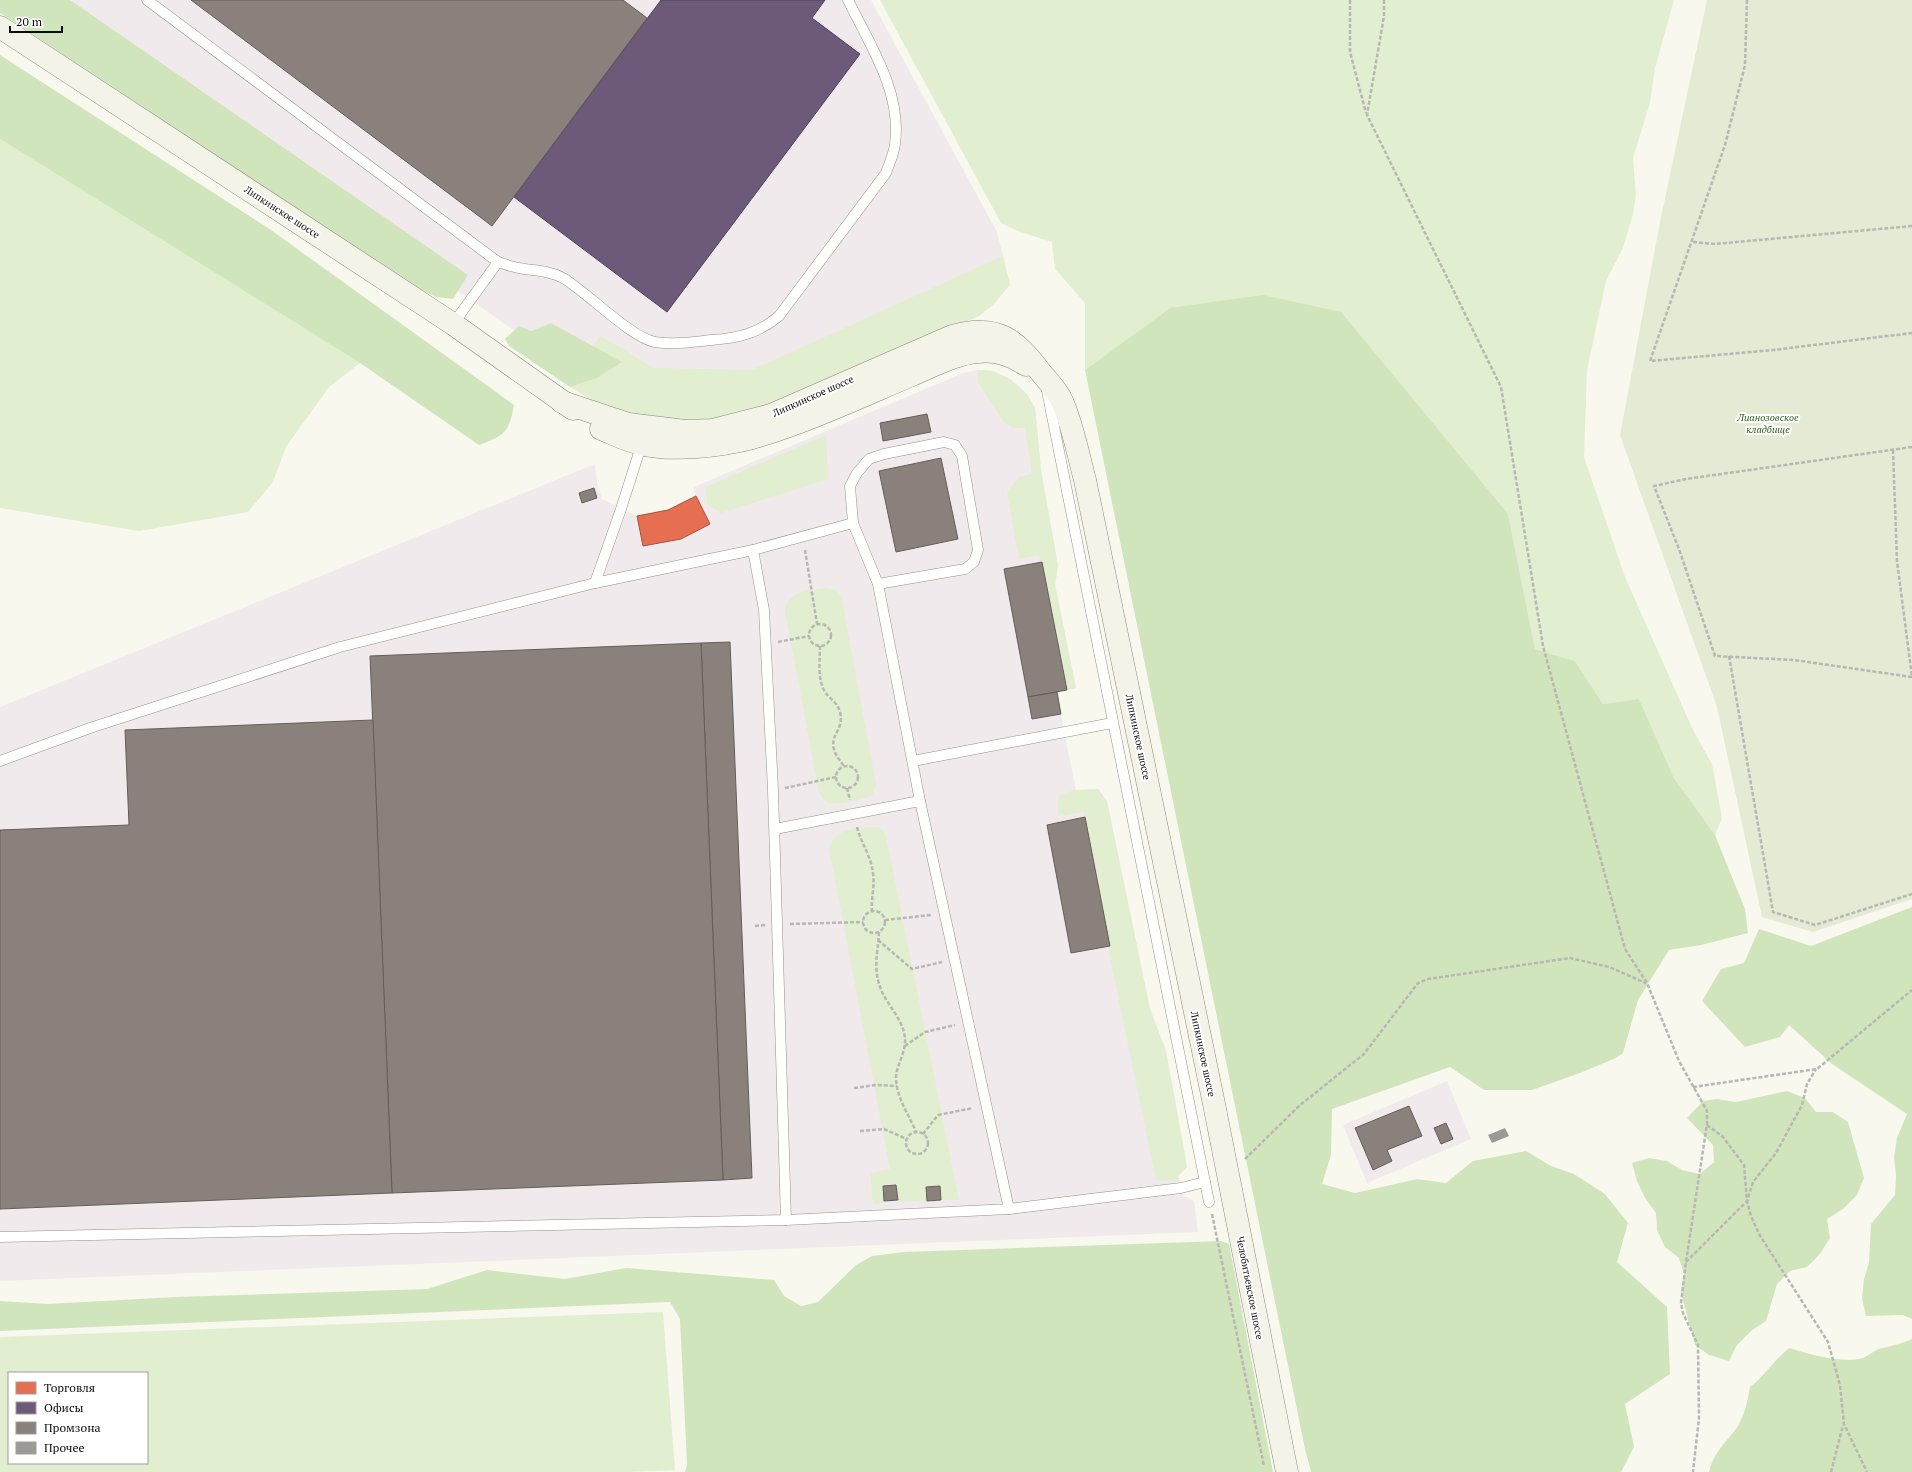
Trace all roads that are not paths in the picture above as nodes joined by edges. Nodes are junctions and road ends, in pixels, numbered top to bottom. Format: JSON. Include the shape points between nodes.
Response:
{"nodes":[{"id":1,"x":147,"y":0,"type":"edge"},
{"id":2,"x":848,"y":0,"type":"edge"},
{"id":3,"x":0,"y":27,"type":"edge"},
{"id":4,"x":498,"y":262,"type":"junction"},
{"id":5,"x":452,"y":324,"type":"junction"},
{"id":6,"x":1012,"y":342,"type":"junction"},
{"id":7,"x":949,"y":360,"type":"junction"},
{"id":8,"x":1044,"y":376,"type":"junction"},
{"id":9,"x":643,"y":435,"type":"junction"},
{"id":10,"x":853,"y":523,"type":"junction"},
{"id":11,"x":753,"y":550,"type":"junction"},
{"id":12,"x":595,"y":583,"type":"junction"},
{"id":13,"x":878,"y":584,"type":"junction"},
{"id":14,"x":1112,"y":723,"type":"junction"},
{"id":15,"x":0,"y":761,"type":"edge"},
{"id":16,"x":913,"y":761,"type":"junction"},
{"id":17,"x":920,"y":801,"type":"junction"},
{"id":18,"x":775,"y":829,"type":"junction"},
{"id":19,"x":1214,"y":1104,"type":"joint"},
{"id":20,"x":1205,"y":1182,"type":"junction"},
{"id":21,"x":1209,"y":1202,"type":"road end"},
{"id":22,"x":1009,"y":1209,"type":"junction"},
{"id":23,"x":786,"y":1220,"type":"junction"},
{"id":24,"x":0,"y":1237,"type":"edge"},
{"id":25,"x":1287,"y":1472,"type":"edge"}],
"edges":[{"from":1,"to":4,"type":"lane"},
{"from":2,"to":4,"type":"lane","via":[[888,81],[894,108],[895,145],[886,173],[780,316],[766,327],[726,339],[674,344],[653,342],[634,331],[562,277]]},
{"from":3,"to":5,"type":"street","name":"Липкинское шоссе"},
{"from":4,"to":5,"type":"lane"},
{"from":5,"to":9,"type":"street","name":"Липкинское шоссе","via":[[562,402],[628,424]]},
{"from":6,"to":7,"type":"street","via":[[973,346]]},
{"from":6,"to":8,"type":"street","name":"Липкинское шоссе","via":[[1025,352]]},
{"from":6,"to":9,"type":"street","name":"Липкинское шоссе","via":[[998,334],[966,332],[747,423],[706,431]]},
{"from":7,"to":8,"type":"street","name":"Липкинское шоссе","via":[[976,352],[997,352],[1010,355]]},
{"from":7,"to":9,"type":"street","name":"Липкинское шоссе","via":[[752,438],[690,446]]},
{"from":8,"to":14,"type":"lane"},
{"from":8,"to":19,"type":"street","name":"Липкинское шоссе","via":[[1061,399],[1085,480]]},
{"from":9,"to":12,"type":"lane"},
{"from":10,"to":11,"type":"lane"},
{"from":10,"to":13,"type":"lane"},
{"from":10,"to":13,"type":"lane","via":[[850,486],[857,473],[870,459],[944,442],[955,445],[962,456],[978,550],[974,562],[965,569]]},
{"from":11,"to":12,"type":"lane"},
{"from":11,"to":18,"type":"lane","via":[[764,610]]},
{"from":12,"to":15,"type":"lane","via":[[340,647],[90,728]]},
{"from":13,"to":16,"type":"lane"},
{"from":14,"to":16,"type":"lane"},
{"from":14,"to":20,"type":"lane"},
{"from":16,"to":17,"type":"lane"},
{"from":17,"to":18,"type":"lane"},
{"from":17,"to":22,"type":"lane"},
{"from":18,"to":23,"type":"lane"},
{"from":19,"to":25,"type":"street","name":"Челобитьевское шоссе"},
{"from":20,"to":21,"type":"lane"},
{"from":20,"to":22,"type":"lane","via":[[1181,1188]]},
{"from":22,"to":23,"type":"lane"},
{"from":23,"to":24,"type":"lane"}]}
